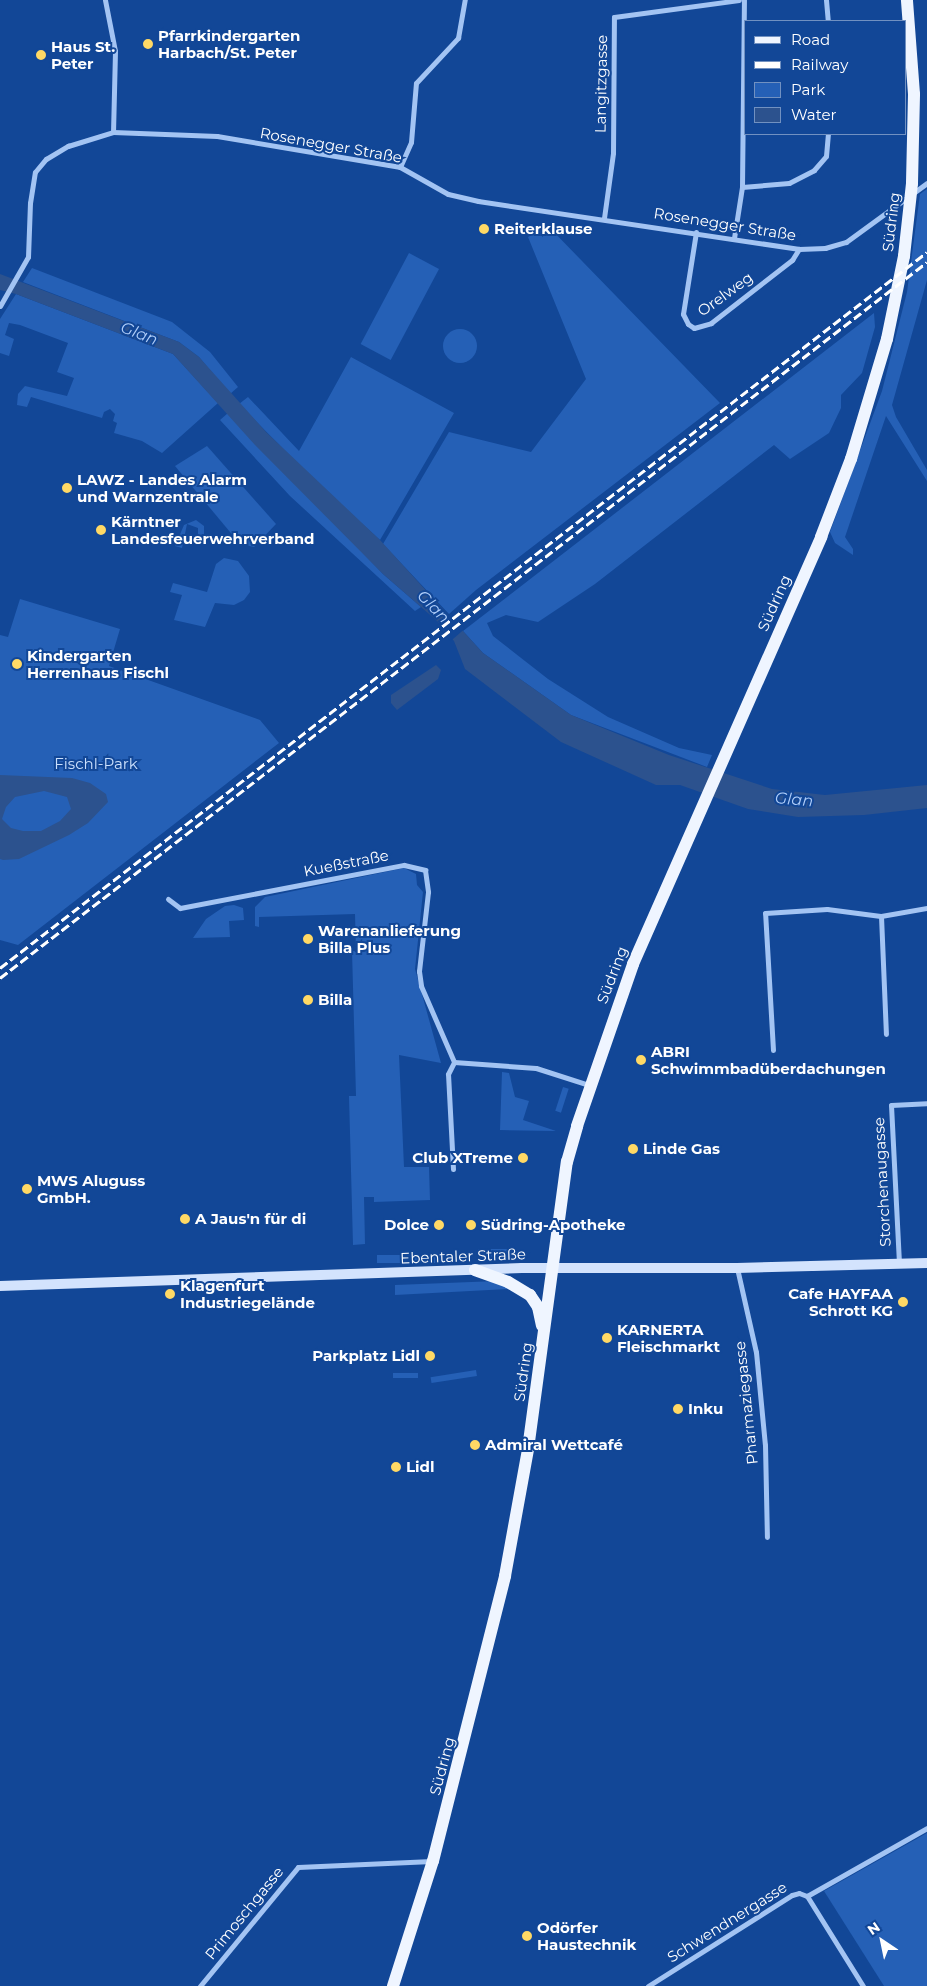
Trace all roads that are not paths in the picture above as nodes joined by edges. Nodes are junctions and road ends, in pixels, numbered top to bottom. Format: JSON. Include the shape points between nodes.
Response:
{"nodes":[{"id":1,"x":105,"y":0,"type":"edge"},
{"id":2,"x":465,"y":0,"type":"edge"},
{"id":3,"x":739,"y":0,"type":"edge"},
{"id":4,"x":744,"y":0,"type":"edge"},
{"id":5,"x":826,"y":0,"type":"edge"},
{"id":6,"x":907,"y":0,"type":"edge"},
{"id":7,"x":744,"y":20,"type":"edge"},
{"id":8,"x":828,"y":20,"type":"edge"},
{"id":9,"x":744,"y":96,"type":"edge"},
{"id":10,"x":113,"y":132,"type":"junction"},
{"id":11,"x":828,"y":135,"type":"edge"},
{"id":12,"x":400,"y":167,"type":"junction"},
{"id":13,"x":927,"y":182,"type":"edge"},
{"id":14,"x":742,"y":187,"type":"junction"},
{"id":15,"x":604,"y":218,"type":"junction"},
{"id":16,"x":696,"y":232,"type":"junction"},
{"id":17,"x":734,"y":238,"type":"junction"},
{"id":18,"x":799,"y":249,"type":"junction"},
{"id":19,"x":0,"y":306,"type":"edge"},
{"id":20,"x":168,"y":899,"type":"dead end"},
{"id":21,"x":927,"y":908,"type":"edge"},
{"id":22,"x":882,"y":916,"type":"junction"},
{"id":23,"x":886,"y":1034,"type":"dead end"},
{"id":24,"x":774,"y":1050,"type":"dead end"},
{"id":25,"x":454,"y":1062,"type":"junction"},
{"id":26,"x":589,"y":1086,"type":"junction"},
{"id":27,"x":927,"y":1103,"type":"edge"},
{"id":28,"x":453,"y":1169,"type":"dead end"},
{"id":29,"x":899,"y":1263,"type":"junction"},
{"id":30,"x":927,"y":1263,"type":"edge"},
{"id":31,"x":552,"y":1268,"type":"junction"},
{"id":32,"x":737,"y":1268,"type":"junction"},
{"id":33,"x":475,"y":1270,"type":"junction"},
{"id":34,"x":0,"y":1286,"type":"edge"},
{"id":35,"x":544,"y":1335,"type":"junction"},
{"id":36,"x":767,"y":1537,"type":"dead end"},
{"id":37,"x":927,"y":1828,"type":"edge"},
{"id":38,"x":433,"y":1862,"type":"junction"},
{"id":39,"x":807,"y":1896,"type":"junction"},
{"id":40,"x":200,"y":1986,"type":"edge"},
{"id":41,"x":393,"y":1986,"type":"edge"},
{"id":42,"x":648,"y":1986,"type":"edge"},
{"id":43,"x":863,"y":1986,"type":"edge"}],
"edges":[{"from":1,"to":10,"type":"street","via":[[115,51]]},
{"from":2,"to":12,"type":"street","via":[[458,38],[416,84],[411,142]]},
{"from":3,"to":15,"type":"street","name":"Langitzgasse","via":[[614,17],[612,153]]},
{"from":4,"to":7,"type":"street"},
{"from":5,"to":8,"type":"street"},
{"from":6,"to":26,"type":"main road","name":"Südring","via":[[914,94],[912,183],[904,256],[887,339],[854,450],[821,537],[698,810],[633,964]]},
{"from":9,"to":14,"type":"street"},
{"from":10,"to":12,"type":"street","name":"Rosenegger Straße","via":[[217,136]]},
{"from":10,"to":19,"type":"street","name":"Rosenegger Straße","via":[[68,146],[46,159],[35,172],[28,257]]},
{"from":11,"to":14,"type":"street","via":[[826,156],[814,170],[789,183]]},
{"from":12,"to":15,"type":"street","name":"Rosenegger Straße","via":[[448,194]]},
{"from":13,"to":18,"type":"street","name":"Rosenegger Straße","via":[[846,242],[825,248]]},
{"from":14,"to":17,"type":"street"},
{"from":15,"to":16,"type":"street","name":"Rosenegger Straße"},
{"from":16,"to":17,"type":"street","name":"Rosenegger Straße"},
{"from":16,"to":18,"type":"street","name":"Orelweg","via":[[683,314],[694,328],[711,323],[792,260]]},
{"from":17,"to":18,"type":"street","name":"Rosenegger Straße"},
{"from":20,"to":25,"type":"street","name":"Kueßstraße","via":[[180,908],[404,864],[425,870],[428,892],[419,971],[421,986]]},
{"from":21,"to":22,"type":"street"},
{"from":22,"to":23,"type":"street"},
{"from":22,"to":24,"type":"street","via":[[826,909],[765,912]]},
{"from":25,"to":26,"type":"street","via":[[536,1068]]},
{"from":25,"to":28,"type":"street","via":[[448,1074]]},
{"from":26,"to":31,"type":"main road","name":"Südring","via":[[567,1162]]},
{"from":27,"to":29,"type":"street","name":"Storchenaugasse","via":[[891,1105]]},
{"from":29,"to":30,"type":"main road","name":"Ebentaler Straße"},
{"from":29,"to":32,"type":"main road","name":"Ebentaler Straße"},
{"from":31,"to":32,"type":"main road","name":"Ebentaler Straße"},
{"from":31,"to":33,"type":"main road","name":"Ebentaler Straße"},
{"from":31,"to":35,"type":"main road","name":"Südring"},
{"from":32,"to":36,"type":"street","name":"Pharmaziegasse","via":[[756,1352],[765,1445]]},
{"from":33,"to":34,"type":"main road","name":"Ebentaler Straße"},
{"from":33,"to":35,"type":"main road","via":[[508,1282],[530,1295],[538,1308]]},
{"from":35,"to":38,"type":"main road","name":"Südring","via":[[521,1495],[505,1576]]},
{"from":37,"to":39,"type":"street"},
{"from":38,"to":40,"type":"street","name":"Primoschgasse","via":[[298,1867]]},
{"from":38,"to":41,"type":"main road","name":"Südring"},
{"from":39,"to":42,"type":"street","name":"Schwendnergasse","via":[[792,1895]]},
{"from":39,"to":43,"type":"street","name":"Schwendnergasse"}]}
